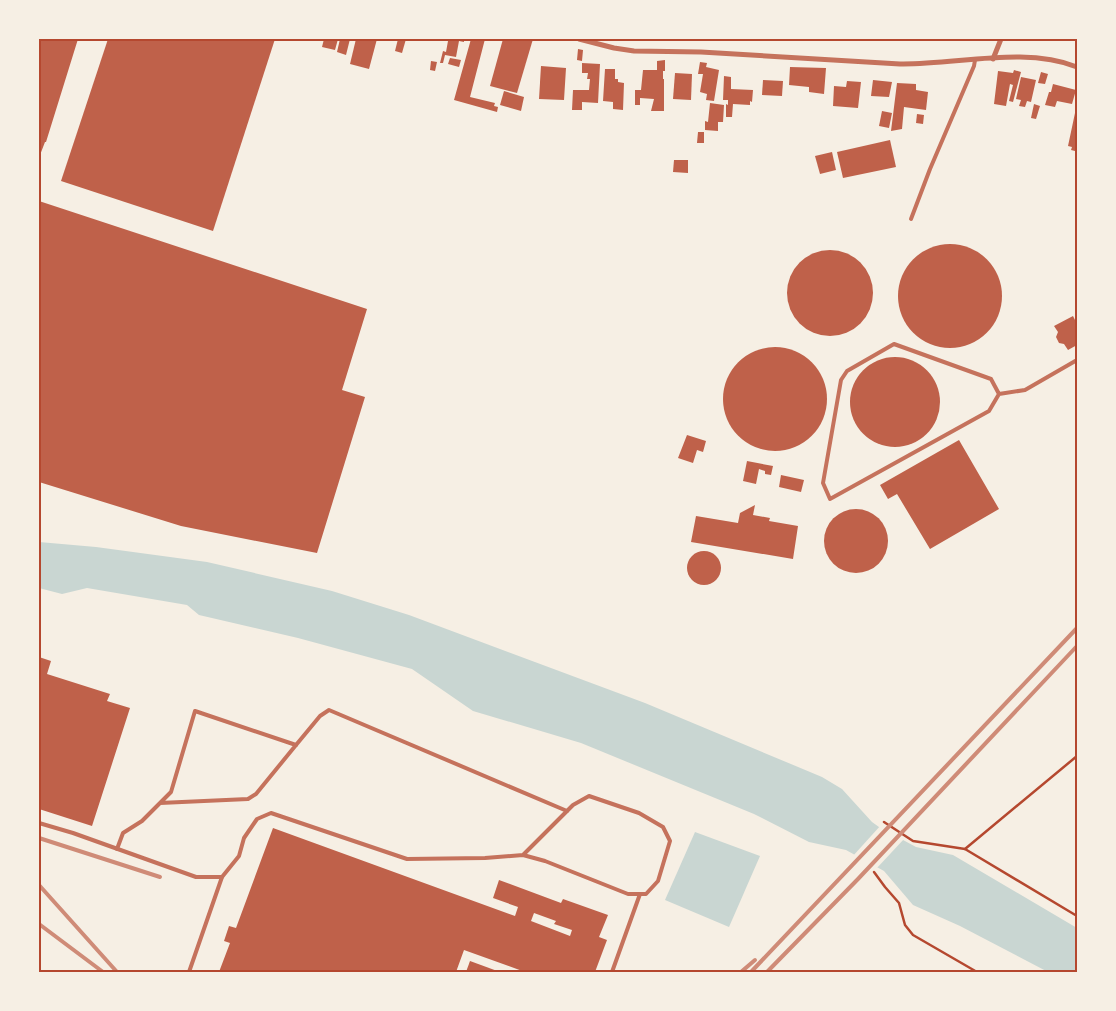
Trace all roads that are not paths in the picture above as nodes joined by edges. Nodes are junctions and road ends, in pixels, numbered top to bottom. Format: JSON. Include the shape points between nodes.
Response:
{"nodes":[{"id":1,"x":579,"y":39,"type":"edge"},
{"id":2,"x":1001,"y":39,"type":"edge"},
{"id":3,"x":994,"y":59,"type":"junction"},
{"id":4,"x":975,"y":60,"type":"junction"},
{"id":5,"x":1077,"y":68,"type":"edge"},
{"id":6,"x":911,"y":219,"type":"dead end"},
{"id":7,"x":1077,"y":360,"type":"edge"},
{"id":8,"x":999,"y":394,"type":"junction"},
{"id":9,"x":296,"y":745,"type":"junction"},
{"id":10,"x":160,"y":803,"type":"junction"},
{"id":11,"x":567,"y":811,"type":"junction"},
{"id":12,"x":39,"y":823,"type":"edge"},
{"id":13,"x":117,"y":849,"type":"junction"},
{"id":14,"x":523,"y":855,"type":"junction"},
{"id":15,"x":222,"y":877,"type":"junction"},
{"id":16,"x":640,"y":894,"type":"junction"},
{"id":17,"x":189,"y":972,"type":"edge"},
{"id":18,"x":612,"y":972,"type":"edge"}],
"edges":[{"from":1,"to":4,"type":"street","via":[[634,51],[900,64]]},
{"from":2,"to":3,"type":"street"},
{"from":3,"to":4,"type":"street"},
{"from":3,"to":5,"type":"street","via":[[1034,57]]},
{"from":4,"to":6,"type":"lane"},
{"from":7,"to":8,"type":"lane","via":[[1025,390]]},
{"from":8,"to":8,"type":"lane","via":[[989,411],[830,499],[824,483],[841,380],[847,371],[894,344],[991,379]]},
{"from":9,"to":10,"type":"lane","via":[[256,794],[248,799]]},
{"from":9,"to":10,"type":"lane","via":[[195,711],[171,792]]},
{"from":9,"to":11,"type":"lane","via":[[329,710]]},
{"from":10,"to":13,"type":"lane","via":[[124,833]]},
{"from":11,"to":14,"type":"lane"},
{"from":11,"to":16,"type":"lane","via":[[589,796],[639,813],[663,827],[670,841],[658,881],[646,894]]},
{"from":12,"to":13,"type":"lane"},
{"from":13,"to":15,"type":"lane","via":[[196,877]]},
{"from":14,"to":15,"type":"lane","via":[[407,859],[271,812],[257,819],[244,838],[239,856]]},
{"from":14,"to":16,"type":"lane","via":[[628,894]]},
{"from":15,"to":17,"type":"lane"},
{"from":16,"to":18,"type":"lane"}]}
